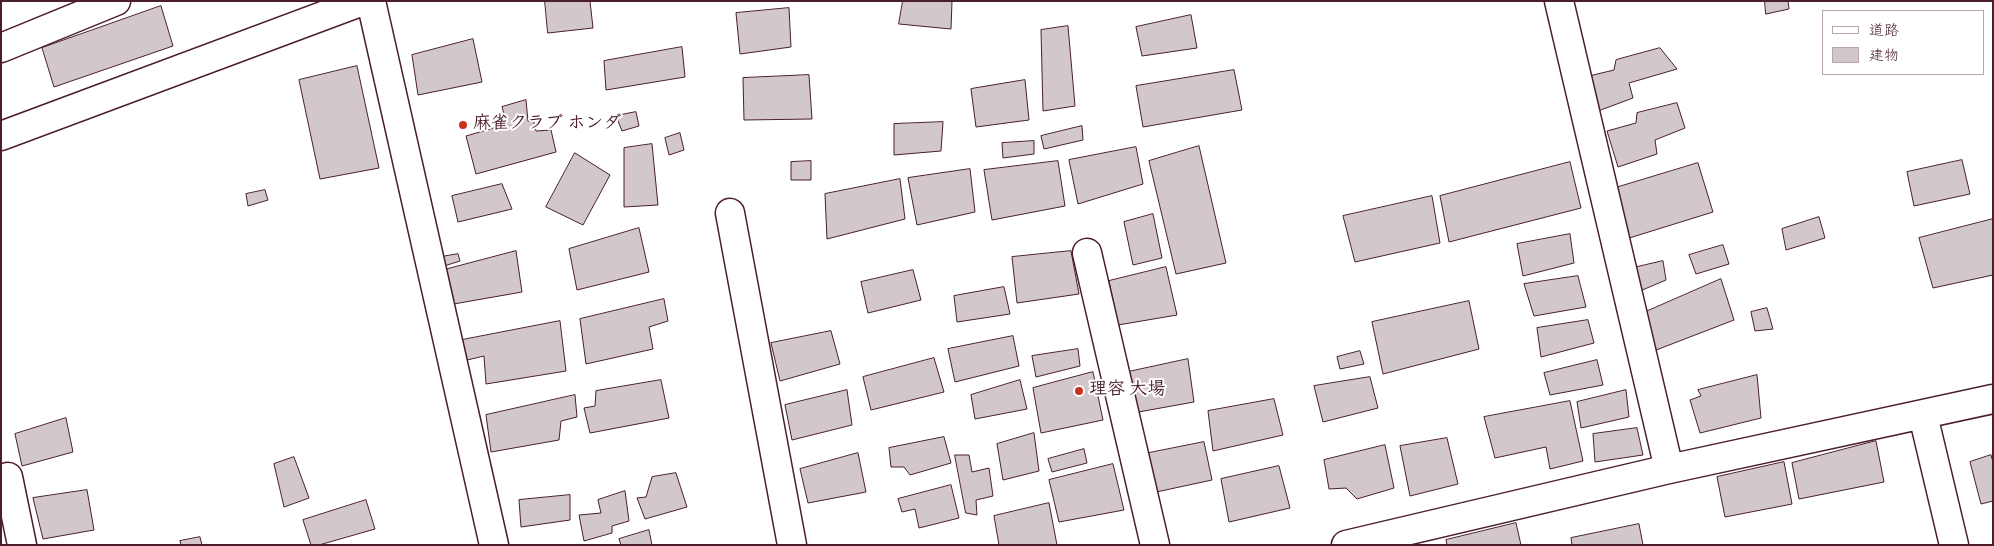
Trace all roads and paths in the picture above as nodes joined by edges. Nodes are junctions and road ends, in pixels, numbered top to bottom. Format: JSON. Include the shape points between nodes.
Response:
{"nodes":[{"id":1,"x":116,"y":1,"type":"edge"},
{"id":2,"x":362,"y":1,"type":"edge"},
{"id":3,"x":371,"y":1,"type":"edge"},
{"id":4,"x":1559,"y":1,"type":"edge"},
{"id":5,"x":1,"y":48,"type":"edge"},
{"id":6,"x":1,"y":136,"type":"edge"},
{"id":7,"x":730,"y":213,"type":"dead end"},
{"id":8,"x":1087,"y":253,"type":"dead end"},
{"id":9,"x":1993,"y":399,"type":"edge"},
{"id":10,"x":1923,"y":415,"type":"junction"},
{"id":11,"x":1669,"y":469,"type":"junction"},
{"id":12,"x":8,"y":477,"type":"dead end"},
{"id":13,"x":22,"y":545,"type":"edge"},
{"id":14,"x":494,"y":545,"type":"edge"},
{"id":15,"x":792,"y":545,"type":"edge"},
{"id":16,"x":1155,"y":545,"type":"edge"},
{"id":17,"x":1346,"y":545,"type":"edge"},
{"id":18,"x":1954,"y":545,"type":"edge"}],
"edges":[{"from":1,"to":5,"type":"street"},
{"from":2,"to":6,"type":"street"},
{"from":3,"to":14,"type":"street"},
{"from":4,"to":11,"type":"street"},
{"from":7,"to":15,"type":"street"},
{"from":8,"to":16,"type":"street"},
{"from":9,"to":10,"type":"street"},
{"from":10,"to":11,"type":"street"},
{"from":10,"to":18,"type":"street"},
{"from":11,"to":17,"type":"street"},
{"from":12,"to":13,"type":"street"}]}
